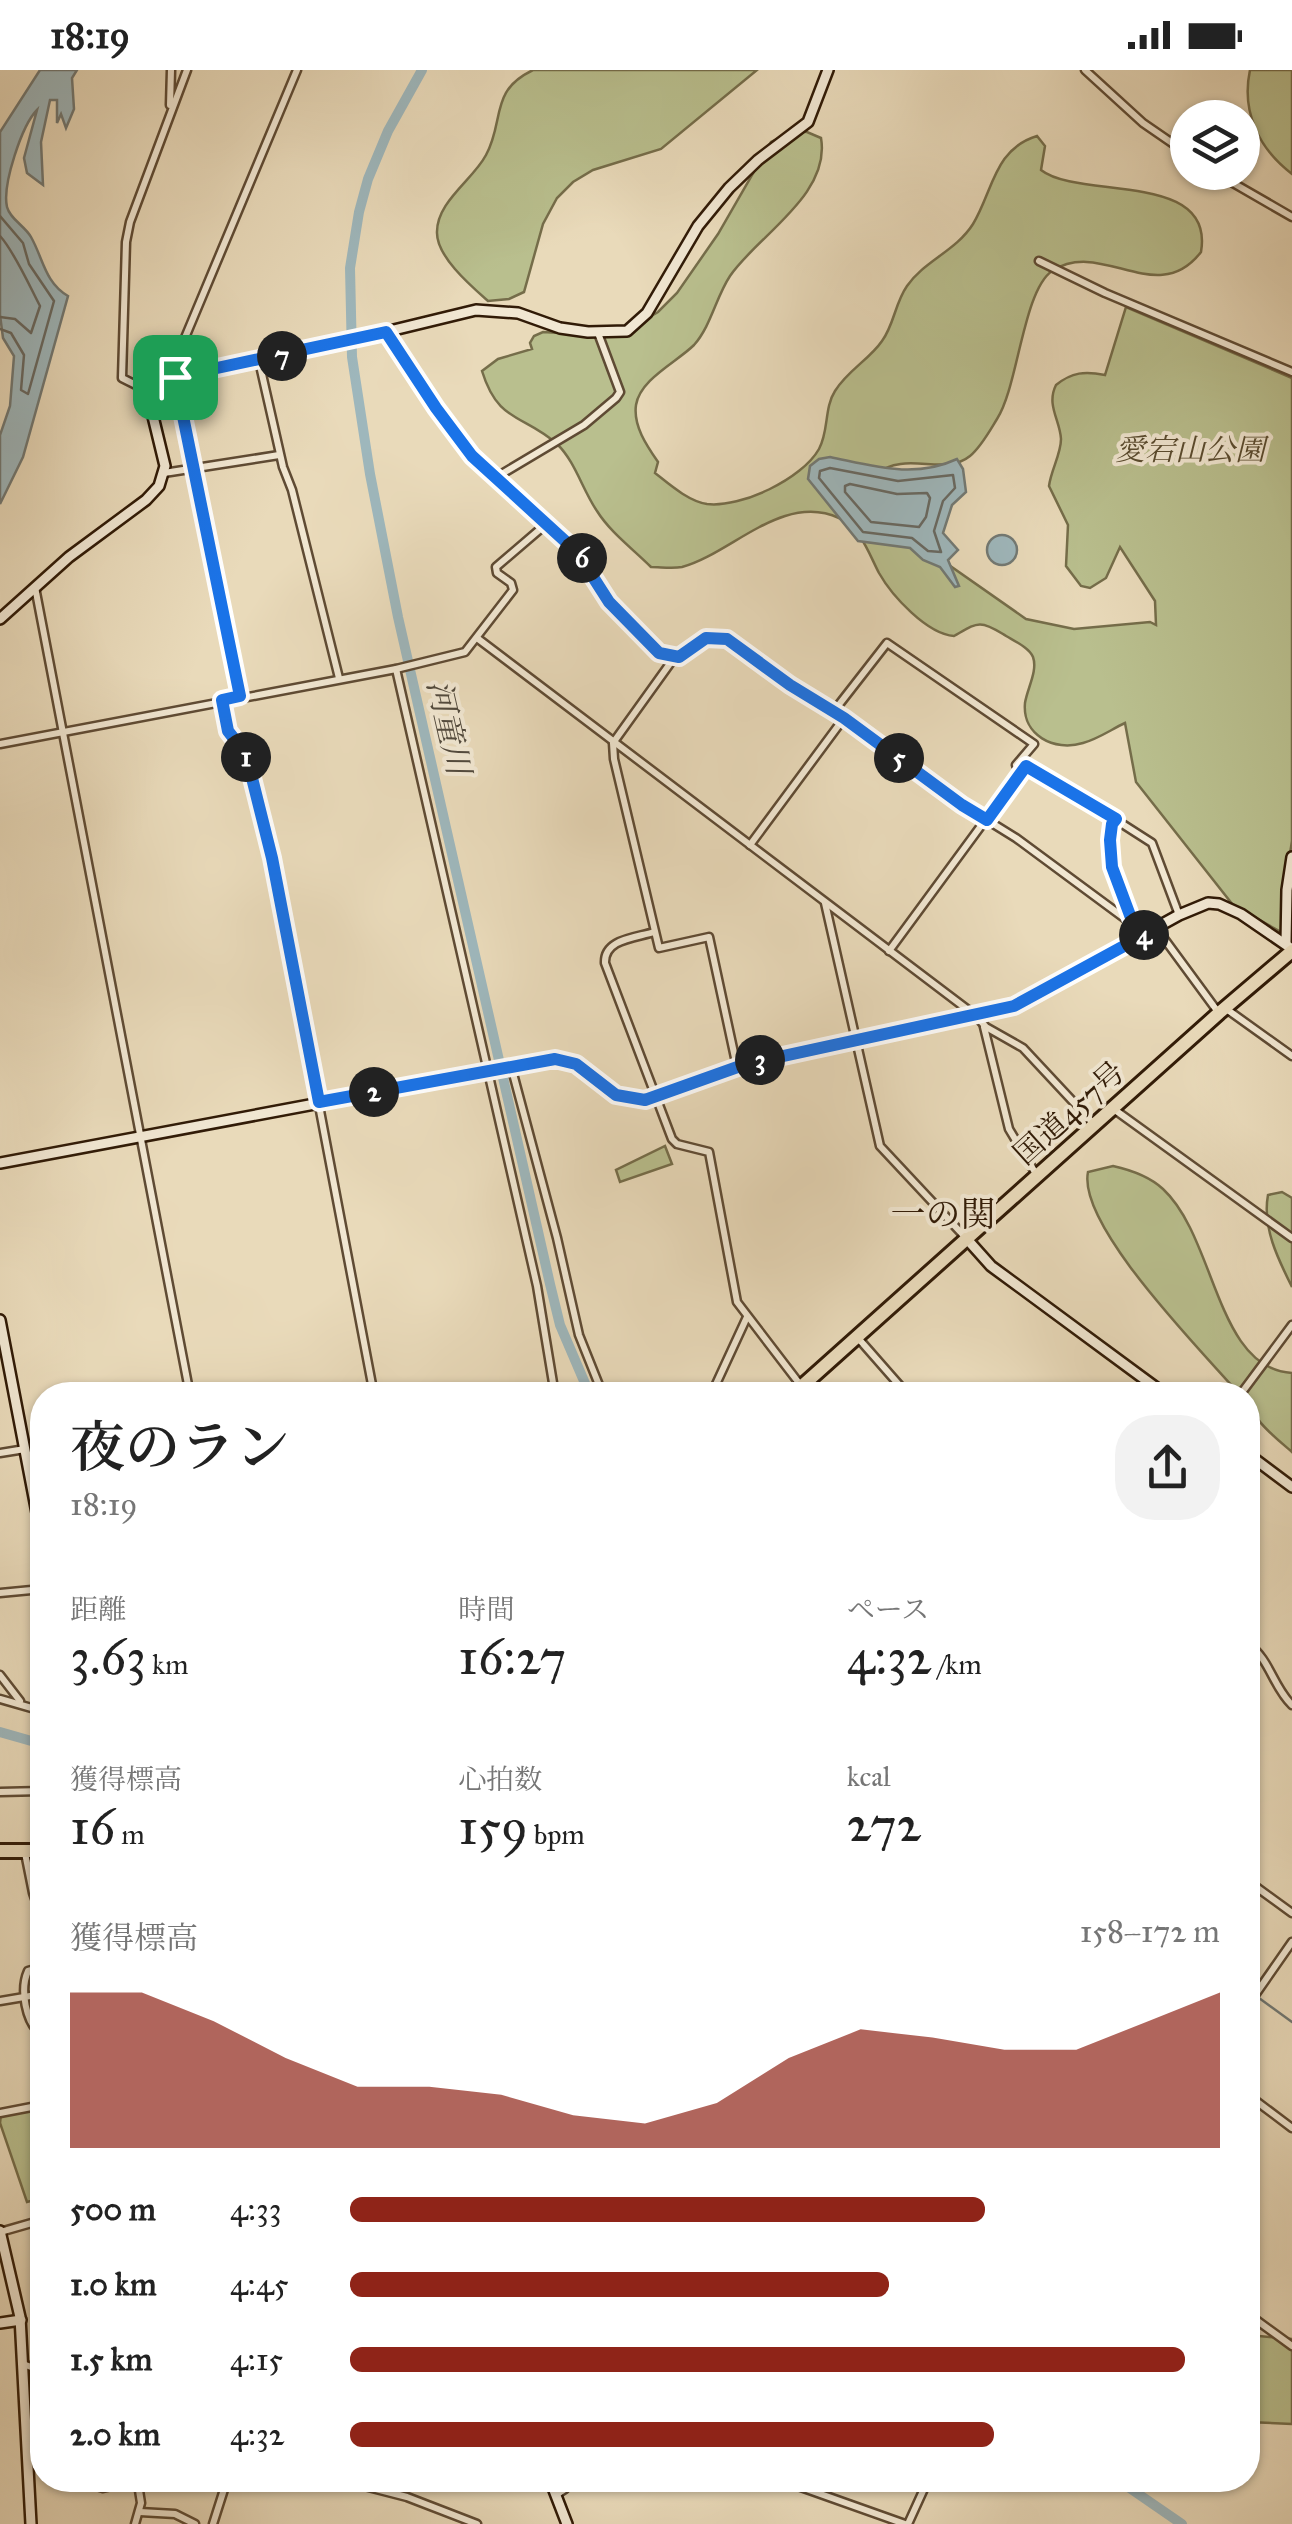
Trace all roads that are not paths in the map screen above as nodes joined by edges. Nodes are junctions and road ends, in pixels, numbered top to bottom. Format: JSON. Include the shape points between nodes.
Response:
{"nodes":[{"id":1,"x":171,"y":70,"type":"edge"},
{"id":2,"x":186,"y":70,"type":"edge"},
{"id":3,"x":297,"y":70,"type":"edge"},
{"id":4,"x":828,"y":70,"type":"edge"},
{"id":5,"x":1085,"y":70,"type":"edge"},
{"id":6,"x":170,"y":111,"type":"junction"},
{"id":7,"x":1170,"y":142,"type":"edge"},
{"id":8,"x":1245,"y":190,"type":"edge"},
{"id":9,"x":1292,"y":217,"type":"edge"},
{"id":10,"x":1039,"y":260,"type":"dead end"},
{"id":11,"x":386,"y":332,"type":"junction"},
{"id":12,"x":598,"y":333,"type":"junction"},
{"id":13,"x":258,"y":360,"type":"junction"},
{"id":14,"x":1292,"y":372,"type":"edge"},
{"id":15,"x":175,"y":377,"type":"junction"},
{"id":16,"x":153,"y":385,"type":"junction"},
{"id":17,"x":280,"y":455,"type":"junction"},
{"id":18,"x":196,"y":469,"type":"junction"},
{"id":19,"x":164,"y":473,"type":"junction"},
{"id":20,"x":495,"y":478,"type":"junction"},
{"id":21,"x":545,"y":525,"type":"junction"},
{"id":22,"x":35,"y":586,"type":"junction"},
{"id":23,"x":0,"y":619,"type":"edge"},
{"id":24,"x":477,"y":638,"type":"junction"},
{"id":25,"x":674,"y":658,"type":"junction"},
{"id":26,"x":397,"y":668,"type":"junction"},
{"id":27,"x":338,"y":678,"type":"junction"},
{"id":28,"x":240,"y":696,"type":"junction"},
{"id":29,"x":222,"y":700,"type":"junction"},
{"id":30,"x":834,"y":712,"type":"junction"},
{"id":31,"x":844,"y":718,"type":"junction"},
{"id":32,"x":64,"y":731,"type":"junction"},
{"id":33,"x":613,"y":743,"type":"junction"},
{"id":34,"x":0,"y":744,"type":"edge"},
{"id":35,"x":1026,"y":766,"type":"junction"},
{"id":36,"x":1116,"y":819,"type":"junction"},
{"id":37,"x":987,"y":820,"type":"junction"},
{"id":38,"x":750,"y":846,"type":"junction"},
{"id":39,"x":1292,"y":857,"type":"edge"},
{"id":40,"x":824,"y":902,"type":"junction"},
{"id":41,"x":1180,"y":915,"type":"junction"},
{"id":42,"x":1134,"y":926,"type":"junction"},
{"id":43,"x":1157,"y":929,"type":"junction"},
{"id":44,"x":654,"y":932,"type":"junction"},
{"id":45,"x":1146,"y":934,"type":"junction"},
{"id":46,"x":1290,"y":948,"type":"edge"},
{"id":47,"x":890,"y":951,"type":"junction"},
{"id":48,"x":1222,"y":1010,"type":"junction"},
{"id":49,"x":980,"y":1019,"type":"junction"},
{"id":50,"x":856,"y":1040,"type":"junction"},
{"id":51,"x":1292,"y":1056,"type":"edge"},
{"id":52,"x":509,"y":1066,"type":"junction"},
{"id":53,"x":738,"y":1067,"type":"junction"},
{"id":54,"x":488,"y":1071,"type":"junction"},
{"id":55,"x":656,"y":1098,"type":"junction"},
{"id":56,"x":319,"y":1102,"type":"junction"},
{"id":57,"x":1113,"y":1108,"type":"junction"},
{"id":58,"x":1094,"y":1124,"type":"junction"},
{"id":59,"x":140,"y":1136,"type":"junction"},
{"id":60,"x":0,"y":1163,"type":"edge"},
{"id":61,"x":1037,"y":1175,"type":"junction"},
{"id":62,"x":966,"y":1238,"type":"junction"},
{"id":63,"x":1292,"y":1238,"type":"edge"},
{"id":64,"x":747,"y":1316,"type":"junction"},
{"id":65,"x":0,"y":1320,"type":"edge"},
{"id":66,"x":1292,"y":1325,"type":"edge"},
{"id":67,"x":858,"y":1338,"type":"junction"},
{"id":68,"x":187,"y":1382,"type":"edge"},
{"id":69,"x":372,"y":1382,"type":"edge"},
{"id":70,"x":554,"y":1382,"type":"edge"},
{"id":71,"x":598,"y":1382,"type":"edge"},
{"id":72,"x":717,"y":1382,"type":"edge"},
{"id":73,"x":791,"y":1382,"type":"edge"},
{"id":74,"x":807,"y":1382,"type":"edge"},
{"id":75,"x":897,"y":1382,"type":"edge"},
{"id":76,"x":1148,"y":1382,"type":"edge"},
{"id":77,"x":1250,"y":1382,"type":"edge"},
{"id":78,"x":25,"y":1449,"type":"junction"},
{"id":79,"x":0,"y":1454,"type":"edge"},
{"id":80,"x":1260,"y":1463,"type":"edge"},
{"id":81,"x":30,"y":1475,"type":"edge"},
{"id":82,"x":1292,"y":1487,"type":"edge"},
{"id":83,"x":30,"y":1590,"type":"edge"},
{"id":84,"x":0,"y":1593,"type":"edge"},
{"id":85,"x":1260,"y":1655,"type":"edge"},
{"id":86,"x":0,"y":1675,"type":"edge"},
{"id":87,"x":0,"y":1699,"type":"edge"},
{"id":88,"x":20,"y":1702,"type":"junction"},
{"id":89,"x":1292,"y":1705,"type":"edge"},
{"id":90,"x":30,"y":1706,"type":"edge"},
{"id":91,"x":30,"y":1791,"type":"edge"},
{"id":92,"x":0,"y":1792,"type":"edge"},
{"id":93,"x":0,"y":1851,"type":"edge"},
{"id":94,"x":24,"y":1851,"type":"junction"},
{"id":95,"x":30,"y":1851,"type":"edge"},
{"id":96,"x":30,"y":1882,"type":"edge"},
{"id":97,"x":1260,"y":1889,"type":"edge"},
{"id":98,"x":1292,"y":1914,"type":"edge"},
{"id":99,"x":1292,"y":1942,"type":"edge"},
{"id":100,"x":30,"y":1970,"type":"edge"},
{"id":101,"x":1260,"y":1988,"type":"edge"},
{"id":102,"x":30,"y":1996,"type":"edge"},
{"id":103,"x":24,"y":1997,"type":"junction"},
{"id":104,"x":0,"y":2002,"type":"edge"},
{"id":105,"x":30,"y":2016,"type":"edge"},
{"id":106,"x":1260,"y":2104,"type":"edge"},
{"id":107,"x":30,"y":2107,"type":"edge"},
{"id":108,"x":0,"y":2112,"type":"edge"},
{"id":109,"x":1292,"y":2128,"type":"edge"},
{"id":110,"x":30,"y":2223,"type":"edge"},
{"id":111,"x":0,"y":2232,"type":"edge"},
{"id":112,"x":20,"y":2320,"type":"junction"},
{"id":113,"x":0,"y":2323,"type":"edge"},
{"id":114,"x":1260,"y":2323,"type":"edge"},
{"id":115,"x":1292,"y":2346,"type":"edge"},
{"id":116,"x":23,"y":2364,"type":"junction"},
{"id":117,"x":30,"y":2366,"type":"edge"},
{"id":118,"x":30,"y":2458,"type":"edge"},
{"id":119,"x":31,"y":2492,"type":"edge"},
{"id":120,"x":139,"y":2492,"type":"edge"},
{"id":121,"x":222,"y":2492,"type":"edge"},
{"id":122,"x":390,"y":2492,"type":"edge"},
{"id":123,"x":554,"y":2492,"type":"edge"},
{"id":124,"x":561,"y":2492,"type":"edge"},
{"id":125,"x":815,"y":2492,"type":"edge"},
{"id":126,"x":922,"y":2492,"type":"edge"},
{"id":127,"x":555,"y":2496,"type":"junction"},
{"id":128,"x":140,"y":2512,"type":"junction"},
{"id":129,"x":191,"y":2523,"type":"edge"},
{"id":130,"x":31,"y":2524,"type":"edge"},
{"id":131,"x":136,"y":2524,"type":"edge"},
{"id":132,"x":212,"y":2524,"type":"edge"},
{"id":133,"x":476,"y":2524,"type":"edge"},
{"id":134,"x":567,"y":2524,"type":"edge"},
{"id":135,"x":906,"y":2524,"type":"edge"}],
"edges":[{"from":1,"to":6,"type":"street"},
{"from":2,"to":6,"type":"street"},
{"from":3,"to":15,"type":"street","via":[[177,354]]},
{"from":4,"to":12,"type":"street","via":[[808,122],[722,196],[644,318],[626,331]]},
{"from":5,"to":7,"type":"street"},
{"from":6,"to":16,"type":"street","via":[[126,242],[122,378]]},
{"from":8,"to":9,"type":"street"},
{"from":10,"to":14,"type":"street"},
{"from":11,"to":12,"type":"street","via":[[476,310]]},
{"from":11,"to":13,"type":"street"},
{"from":11,"to":20,"type":"street","via":[[446,424]]},
{"from":12,"to":20,"type":"street","via":[[620,392],[584,425]]},
{"from":13,"to":15,"type":"street"},
{"from":13,"to":17,"type":"street"},
{"from":15,"to":16,"type":"street"},
{"from":15,"to":18,"type":"street"},
{"from":16,"to":19,"type":"street","via":[[150,404]]},
{"from":17,"to":18,"type":"street"},
{"from":17,"to":27,"type":"street"},
{"from":18,"to":19,"type":"street"},
{"from":18,"to":28,"type":"street"},
{"from":19,"to":22,"type":"street","via":[[146,500]]},
{"from":20,"to":21,"type":"street"},
{"from":21,"to":24,"type":"street","via":[[496,567],[512,590]]},
{"from":21,"to":25,"type":"street","via":[[577,552],[626,620],[659,653]]},
{"from":22,"to":23,"type":"street"},
{"from":22,"to":32,"type":"street"},
{"from":24,"to":26,"type":"street","via":[[465,652]]},
{"from":24,"to":33,"type":"street"},
{"from":25,"to":30,"type":"street","via":[[706,638],[727,639]]},
{"from":25,"to":33,"type":"street"},
{"from":26,"to":27,"type":"street"},
{"from":26,"to":54,"type":"street"},
{"from":27,"to":28,"type":"street"},
{"from":28,"to":29,"type":"street"},
{"from":29,"to":32,"type":"street"},
{"from":29,"to":56,"type":"street","via":[[228,731],[246,754],[272,858]]},
{"from":30,"to":31,"type":"street"},
{"from":30,"to":35,"type":"street","via":[[886,644],[1034,744],[1016,765]]},
{"from":31,"to":37,"type":"street"},
{"from":31,"to":38,"type":"street"},
{"from":32,"to":34,"type":"street"},
{"from":32,"to":59,"type":"street"},
{"from":33,"to":38,"type":"street"},
{"from":33,"to":44,"type":"street"},
{"from":35,"to":36,"type":"street"},
{"from":35,"to":37,"type":"street"},
{"from":36,"to":41,"type":"street","via":[[1152,843]]},
{"from":36,"to":42,"type":"street","via":[[1112,867]]},
{"from":37,"to":42,"type":"street"},
{"from":37,"to":47,"type":"street"},
{"from":38,"to":40,"type":"street"},
{"from":39,"to":46,"type":"street"},
{"from":40,"to":47,"type":"street"},
{"from":40,"to":50,"type":"street"},
{"from":41,"to":43,"type":"street"},
{"from":41,"to":46,"type":"street","via":[[1218,904]]},
{"from":42,"to":45,"type":"street"},
{"from":43,"to":45,"type":"street"},
{"from":43,"to":48,"type":"street"},
{"from":44,"to":53,"type":"street","via":[[659,948],[709,937]]},
{"from":44,"to":55,"type":"street","via":[[610,946],[604,958]]},
{"from":45,"to":49,"type":"street","via":[[1028,1001]]},
{"from":46,"to":48,"type":"highway","name":"国道457号"},
{"from":47,"to":49,"type":"street"},
{"from":48,"to":51,"type":"street"},
{"from":48,"to":57,"type":"highway","name":"国道457号"},
{"from":49,"to":50,"type":"street"},
{"from":49,"to":58,"type":"street","via":[[1023,1048]]},
{"from":49,"to":61,"type":"street","via":[[1009,1129]]},
{"from":50,"to":53,"type":"street"},
{"from":50,"to":62,"type":"street","via":[[880,1146]]},
{"from":52,"to":54,"type":"street"},
{"from":52,"to":55,"type":"street","via":[[570,1060],[616,1095]]},
{"from":52,"to":71,"type":"street","via":[[579,1335]]},
{"from":53,"to":55,"type":"street"},
{"from":54,"to":56,"type":"street"},
{"from":54,"to":70,"type":"street"},
{"from":55,"to":64,"type":"street","via":[[674,1142],[709,1152],[737,1302]]},
{"from":56,"to":59,"type":"street"},
{"from":56,"to":69,"type":"street"},
{"from":57,"to":58,"type":"highway","name":"国道457号"},
{"from":57,"to":63,"type":"street"},
{"from":58,"to":61,"type":"highway","name":"国道457号"},
{"from":59,"to":60,"type":"street"},
{"from":59,"to":68,"type":"street"},
{"from":61,"to":62,"type":"highway","name":"国道457号"},
{"from":62,"to":67,"type":"highway","name":"国道457号"},
{"from":62,"to":76,"type":"street","via":[[990,1266]]},
{"from":64,"to":72,"type":"street"},
{"from":64,"to":73,"type":"street"},
{"from":65,"to":78,"type":"street"},
{"from":66,"to":77,"type":"street"},
{"from":67,"to":74,"type":"highway","name":"国道457号"},
{"from":67,"to":75,"type":"street"},
{"from":78,"to":79,"type":"street"},
{"from":78,"to":81,"type":"street"},
{"from":80,"to":82,"type":"street"},
{"from":83,"to":84,"type":"street"},
{"from":85,"to":89,"type":"street"},
{"from":86,"to":88,"type":"street"},
{"from":87,"to":88,"type":"street"},
{"from":88,"to":90,"type":"street"},
{"from":91,"to":92,"type":"street"},
{"from":93,"to":94,"type":"highway"},
{"from":94,"to":95,"type":"highway"},
{"from":94,"to":96,"type":"street"},
{"from":97,"to":98,"type":"street"},
{"from":99,"to":101,"type":"street"},
{"from":100,"to":103,"type":"street"},
{"from":102,"to":103,"type":"street"},
{"from":103,"to":104,"type":"street"},
{"from":103,"to":105,"type":"street"},
{"from":106,"to":109,"type":"street"},
{"from":107,"to":108,"type":"street"},
{"from":110,"to":111,"type":"street"},
{"from":111,"to":112,"type":"street"},
{"from":112,"to":113,"type":"street"},
{"from":112,"to":116,"type":"street"},
{"from":114,"to":115,"type":"street"},
{"from":116,"to":117,"type":"street"},
{"from":116,"to":118,"type":"street"},
{"from":119,"to":130,"type":"street"},
{"from":120,"to":128,"type":"street"},
{"from":121,"to":132,"type":"street"},
{"from":122,"to":133,"type":"street"},
{"from":123,"to":127,"type":"street"},
{"from":124,"to":127,"type":"street"},
{"from":125,"to":135,"type":"street"},
{"from":126,"to":135,"type":"street"},
{"from":127,"to":134,"type":"street"},
{"from":128,"to":129,"type":"street","via":[[175,2514]]},
{"from":128,"to":131,"type":"street"}]}
